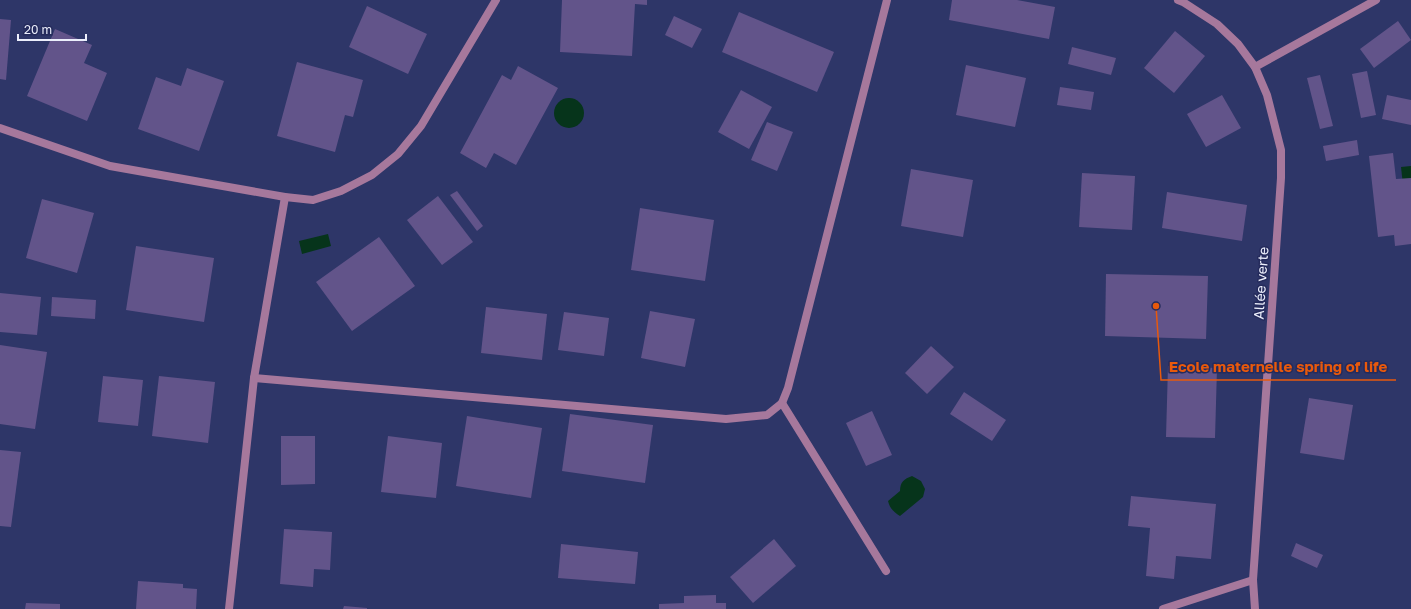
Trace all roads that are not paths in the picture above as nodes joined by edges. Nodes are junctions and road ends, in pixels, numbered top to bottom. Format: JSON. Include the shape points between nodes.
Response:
{"nodes":[{"id":1,"x":496,"y":0,"type":"edge"},
{"id":2,"x":887,"y":0,"type":"edge"},
{"id":3,"x":1178,"y":0,"type":"edge"},
{"id":4,"x":1376,"y":0,"type":"edge"},
{"id":5,"x":1255,"y":67,"type":"junction"},
{"id":6,"x":0,"y":128,"type":"edge"},
{"id":7,"x":285,"y":197,"type":"junction"},
{"id":8,"x":254,"y":378,"type":"junction"},
{"id":9,"x":782,"y":403,"type":"junction"},
{"id":10,"x":886,"y":571,"type":"dead end"},
{"id":11,"x":1253,"y":580,"type":"junction"},
{"id":12,"x":229,"y":609,"type":"edge"},
{"id":13,"x":1163,"y":609,"type":"edge"},
{"id":14,"x":1255,"y":609,"type":"edge"}],
"edges":[{"from":1,"to":7,"type":"street","via":[[421,126],[398,154],[372,175],[341,191],[313,200]]},
{"from":2,"to":9,"type":"street","via":[[790,381]]},
{"from":3,"to":5,"type":"street","name":"Allée verte","via":[[1217,24],[1238,44]]},
{"from":4,"to":5,"type":"street"},
{"from":5,"to":11,"type":"street","name":"Allée verte","via":[[1267,95],[1281,150],[1281,178]]},
{"from":6,"to":7,"type":"street","via":[[110,166]]},
{"from":7,"to":8,"type":"street"},
{"from":8,"to":9,"type":"street","via":[[726,419],[767,415]]},
{"from":8,"to":12,"type":"street"},
{"from":9,"to":10,"type":"street"},
{"from":11,"to":13,"type":"street"},
{"from":11,"to":14,"type":"street","name":"Allée verte"}]}
